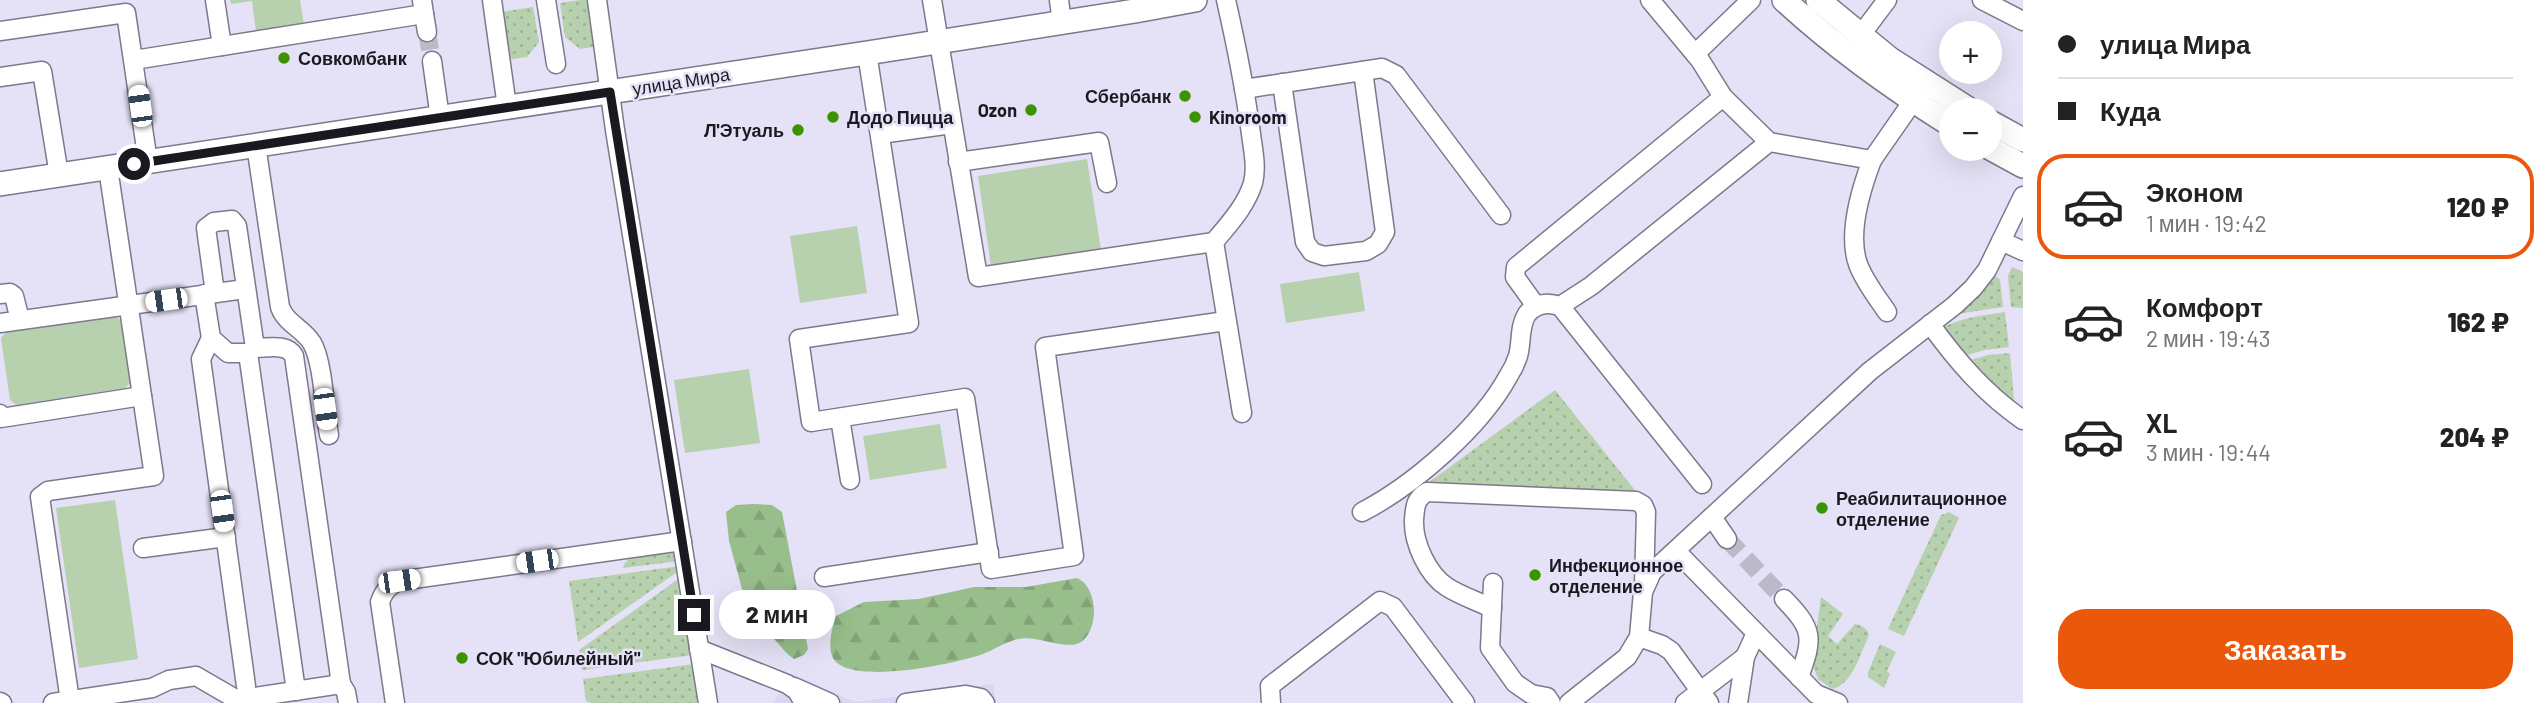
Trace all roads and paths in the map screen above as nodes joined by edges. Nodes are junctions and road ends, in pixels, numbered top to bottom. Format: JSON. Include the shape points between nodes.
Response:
{"nodes":[{"id":1,"x":215,"y":0,"type":"edge"},
{"id":2,"x":492,"y":0,"type":"edge"},
{"id":3,"x":546,"y":0,"type":"edge"},
{"id":4,"x":597,"y":0,"type":"edge"},
{"id":5,"x":932,"y":0,"type":"edge"},
{"id":6,"x":1195,"y":0,"type":"edge"},
{"id":7,"x":1226,"y":0,"type":"edge"},
{"id":8,"x":1650,"y":0,"type":"edge"},
{"id":9,"x":1751,"y":0,"type":"edge"},
{"id":10,"x":1784,"y":0,"type":"edge"},
{"id":11,"x":1818,"y":0,"type":"edge"},
{"id":12,"x":1887,"y":0,"type":"edge"},
{"id":13,"x":1982,"y":0,"type":"edge"},
{"id":14,"x":1061,"y":11,"type":"edge"},
{"id":15,"x":425,"y":15,"type":"edge"},
{"id":16,"x":2023,"y":21,"type":"edge"},
{"id":17,"x":0,"y":31,"type":"edge"},
{"id":18,"x":1860,"y":37,"type":"junction"},
{"id":19,"x":938,"y":42,"type":"junction"},
{"id":20,"x":222,"y":46,"type":"junction"},
{"id":21,"x":867,"y":53,"type":"junction"},
{"id":22,"x":1695,"y":54,"type":"junction"},
{"id":23,"x":134,"y":60,"type":"junction"},
{"id":24,"x":432,"y":61,"type":"tunnel mouth"},
{"id":25,"x":556,"y":64,"type":"dead end"},
{"id":26,"x":1363,"y":71,"type":"junction"},
{"id":27,"x":0,"y":77,"type":"edge"},
{"id":28,"x":1282,"y":83,"type":"junction"},
{"id":29,"x":1244,"y":89,"type":"junction"},
{"id":30,"x":610,"y":92,"type":"junction"},
{"id":31,"x":1723,"y":97,"type":"junction"},
{"id":32,"x":1950,"y":98,"type":"edge"},
{"id":33,"x":1913,"y":101,"type":"junction"},
{"id":34,"x":508,"y":107,"type":"junction"},
{"id":35,"x":1939,"y":117,"type":"edge"},
{"id":36,"x":440,"y":118,"type":"junction"},
{"id":37,"x":952,"y":124,"type":"junction"},
{"id":38,"x":2002,"y":129,"type":"edge"},
{"id":39,"x":880,"y":134,"type":"junction"},
{"id":40,"x":2023,"y":140,"type":"edge"},
{"id":41,"x":1769,"y":142,"type":"junction"},
{"id":42,"x":256,"y":145,"type":"junction"},
{"id":43,"x":2002,"y":155,"type":"edge"},
{"id":44,"x":1872,"y":160,"type":"junction"},
{"id":45,"x":148,"y":162,"type":"junction"},
{"id":46,"x":958,"y":162,"type":"junction"},
{"id":47,"x":2023,"y":166,"type":"edge"},
{"id":48,"x":108,"y":168,"type":"junction"},
{"id":49,"x":59,"y":175,"type":"junction"},
{"id":50,"x":1107,"y":183,"type":"dead end"},
{"id":51,"x":0,"y":184,"type":"edge"},
{"id":52,"x":2023,"y":197,"type":"edge"},
{"id":53,"x":1501,"y":215,"type":"dead end"},
{"id":54,"x":2001,"y":241,"type":"junction"},
{"id":55,"x":1214,"y":242,"type":"junction"},
{"id":56,"x":2023,"y":251,"type":"edge"},
{"id":57,"x":246,"y":289,"type":"junction"},
{"id":58,"x":0,"y":294,"type":"edge"},
{"id":59,"x":210,"y":294,"type":"junction"},
{"id":60,"x":129,"y":305,"type":"junction"},
{"id":61,"x":1536,"y":306,"type":"junction"},
{"id":62,"x":1560,"y":306,"type":"junction"},
{"id":63,"x":1887,"y":312,"type":"dead end"},
{"id":64,"x":20,"y":320,"type":"junction"},
{"id":65,"x":1226,"y":321,"type":"junction"},
{"id":66,"x":0,"y":323,"type":"edge"},
{"id":67,"x":1930,"y":324,"type":"junction"},
{"id":68,"x":211,"y":338,"type":"junction"},
{"id":69,"x":251,"y":351,"type":"junction"},
{"id":70,"x":142,"y":396,"type":"junction"},
{"id":71,"x":1242,"y":413,"type":"dead end"},
{"id":72,"x":0,"y":414,"type":"edge"},
{"id":73,"x":840,"y":418,"type":"junction"},
{"id":74,"x":2023,"y":420,"type":"edge"},
{"id":75,"x":329,"y":435,"type":"dead end"},
{"id":76,"x":850,"y":480,"type":"dead end"},
{"id":77,"x":1702,"y":484,"type":"dead end"},
{"id":78,"x":1362,"y":512,"type":"dead end"},
{"id":79,"x":1712,"y":517,"type":"junction"},
{"id":80,"x":226,"y":537,"type":"junction"},
{"id":81,"x":1727,"y":539,"type":"tunnel mouth"},
{"id":82,"x":682,"y":541,"type":"junction"},
{"id":83,"x":143,"y":548,"type":"dead end"},
{"id":84,"x":1676,"y":551,"type":"junction"},
{"id":85,"x":989,"y":552,"type":"junction"},
{"id":86,"x":824,"y":576,"type":"dead end"},
{"id":87,"x":1493,"y":583,"type":"dead end"},
{"id":88,"x":1643,"y":592,"type":"junction"},
{"id":89,"x":1784,"y":599,"type":"tunnel mouth"},
{"id":90,"x":1492,"y":608,"type":"junction"},
{"id":91,"x":1756,"y":633,"type":"junction"},
{"id":92,"x":1639,"y":637,"type":"junction"},
{"id":93,"x":699,"y":649,"type":"junction"},
{"id":94,"x":1745,"y":657,"type":"junction"},
{"id":95,"x":1799,"y":677,"type":"junction"},
{"id":96,"x":341,"y":684,"type":"junction"},
{"id":97,"x":246,"y":687,"type":"dead end"},
{"id":98,"x":296,"y":691,"type":"junction"},
{"id":99,"x":153,"y":696,"type":"edge"},
{"id":100,"x":795,"y":696,"type":"edge"},
{"id":101,"x":1705,"y":697,"type":"edge"},
{"id":102,"x":115,"y":699,"type":"edge"},
{"id":103,"x":61,"y":702,"type":"edge"},
{"id":104,"x":348,"y":703,"type":"edge"},
{"id":105,"x":395,"y":703,"type":"edge"},
{"id":106,"x":708,"y":703,"type":"edge"},
{"id":107,"x":830,"y":703,"type":"edge"},
{"id":108,"x":906,"y":703,"type":"edge"},
{"id":109,"x":985,"y":703,"type":"edge"},
{"id":110,"x":1272,"y":703,"type":"edge"},
{"id":111,"x":1465,"y":703,"type":"edge"},
{"id":112,"x":1551,"y":703,"type":"edge"},
{"id":113,"x":1569,"y":703,"type":"edge"},
{"id":114,"x":1685,"y":703,"type":"edge"},
{"id":115,"x":1738,"y":703,"type":"edge"},
{"id":116,"x":1838,"y":703,"type":"edge"}],
"edges":[{"from":1,"to":20,"type":"street"},
{"from":2,"to":34,"type":"street"},
{"from":3,"to":25,"type":"street"},
{"from":4,"to":30,"type":"street"},
{"from":5,"to":19,"type":"street"},
{"from":6,"to":14,"type":"main road","name":"улица Мира"},
{"from":7,"to":29,"type":"street"},
{"from":8,"to":22,"type":"street"},
{"from":9,"to":22,"type":"street"},
{"from":10,"to":33,"type":"main road","via":[[1847,54]]},
{"from":11,"to":18,"type":"main road"},
{"from":12,"to":18,"type":"street"},
{"from":13,"to":16,"type":"street"},
{"from":14,"to":19,"type":"main road","name":"улица Мира"},
{"from":15,"to":20,"type":"street"},
{"from":17,"to":23,"type":"street","via":[[126,13]]},
{"from":18,"to":32,"type":"main road"},
{"from":19,"to":21,"type":"main road","name":"улица Мира"},
{"from":19,"to":37,"type":"street"},
{"from":20,"to":23,"type":"street"},
{"from":21,"to":30,"type":"main road","name":"улица Мира"},
{"from":21,"to":39,"type":"street"},
{"from":22,"to":31,"type":"street"},
{"from":23,"to":45,"type":"street"},
{"from":24,"to":36,"type":"street"},
{"from":26,"to":28,"type":"street"},
{"from":26,"to":28,"type":"street","via":[[1385,232],[1378,244],[1366,251],[1324,256],[1312,252],[1305,242]]},
{"from":26,"to":53,"type":"street","via":[[1382,68],[1396,75]]},
{"from":27,"to":49,"type":"street","via":[[43,71]]},
{"from":28,"to":29,"type":"street"},
{"from":29,"to":55,"type":"street","via":[[1254,180],[1236,216]]},
{"from":30,"to":34,"type":"main road","name":"улица Мира"},
{"from":30,"to":82,"type":"street"},
{"from":31,"to":41,"type":"street"},
{"from":31,"to":61,"type":"street","via":[[1516,267],[1515,277]]},
{"from":33,"to":35,"type":"main road"},
{"from":33,"to":44,"type":"street"},
{"from":34,"to":36,"type":"main road","name":"улица Мира"},
{"from":36,"to":42,"type":"main road","name":"улица Мира"},
{"from":37,"to":39,"type":"street"},
{"from":37,"to":46,"type":"street"},
{"from":38,"to":40,"type":"main road"},
{"from":39,"to":73,"type":"street","via":[[909,323],[799,339],[811,422]]},
{"from":41,"to":44,"type":"street"},
{"from":41,"to":62,"type":"street"},
{"from":42,"to":45,"type":"main road","name":"улица Мира"},
{"from":42,"to":75,"type":"street","via":[[280,307],[314,347]]},
{"from":43,"to":47,"type":"main road"},
{"from":44,"to":63,"type":"street","via":[[1858,199],[1854,249],[1864,277]]},
{"from":45,"to":48,"type":"main road","name":"улица Мира"},
{"from":46,"to":50,"type":"street","via":[[1099,142]]},
{"from":46,"to":55,"type":"street","via":[[978,277]]},
{"from":48,"to":49,"type":"main road","name":"улица Мира"},
{"from":48,"to":60,"type":"street"},
{"from":49,"to":51,"type":"main road","name":"улица Мира"},
{"from":52,"to":54,"type":"street"},
{"from":54,"to":56,"type":"street"},
{"from":54,"to":67,"type":"street","via":[[1987,271]]},
{"from":55,"to":65,"type":"street"},
{"from":57,"to":59,"type":"street"},
{"from":57,"to":59,"type":"street","via":[[237,226],[228,220],[206,228]]},
{"from":57,"to":69,"type":"street"},
{"from":58,"to":64,"type":"street","via":[[14,296]]},
{"from":59,"to":60,"type":"street"},
{"from":59,"to":68,"type":"street"},
{"from":60,"to":64,"type":"street"},
{"from":60,"to":70,"type":"street"},
{"from":61,"to":62,"type":"street"},
{"from":61,"to":78,"type":"street","via":[[1526,315],[1519,354],[1497,395],[1432,464],[1386,500]]},
{"from":62,"to":77,"type":"street"},
{"from":64,"to":66,"type":"street"},
{"from":65,"to":71,"type":"street"},
{"from":65,"to":85,"type":"street","via":[[1045,347],[1074,556],[991,569]]},
{"from":67,"to":74,"type":"street","via":[[1979,385]]},
{"from":67,"to":79,"type":"street","via":[[1870,371]]},
{"from":68,"to":69,"type":"street","via":[[228,353]]},
{"from":68,"to":80,"type":"street","via":[[201,359]]},
{"from":69,"to":96,"type":"street","via":[[285,347],[294,356]]},
{"from":69,"to":98,"type":"street"},
{"from":70,"to":72,"type":"street","via":[[1,418]]},
{"from":70,"to":103,"type":"street","via":[[154,475],[40,496]]},
{"from":73,"to":76,"type":"street"},
{"from":73,"to":85,"type":"street","via":[[965,398]]},
{"from":79,"to":81,"type":"street"},
{"from":79,"to":84,"type":"street"},
{"from":80,"to":83,"type":"street"},
{"from":80,"to":97,"type":"street"},
{"from":82,"to":93,"type":"street"},
{"from":82,"to":105,"type":"street","via":[[390,585],[380,602]]},
{"from":84,"to":88,"type":"street","via":[[1652,572]]},
{"from":84,"to":91,"type":"street"},
{"from":85,"to":86,"type":"street"},
{"from":87,"to":90,"type":"street"},
{"from":88,"to":90,"type":"street","via":[[1646,512],[1636,501],[1436,492],[1419,496],[1413,532],[1419,553],[1444,586]]},
{"from":88,"to":92,"type":"street"},
{"from":89,"to":95,"type":"street","via":[[1807,628],[1810,641]]},
{"from":90,"to":112,"type":"street","via":[[1490,648],[1515,683]]},
{"from":91,"to":94,"type":"street"},
{"from":91,"to":95,"type":"street"},
{"from":92,"to":101,"type":"street","via":[[1671,651]]},
{"from":92,"to":113,"type":"street","via":[[1627,656]]},
{"from":93,"to":100,"type":"street"},
{"from":93,"to":106,"type":"street"},
{"from":94,"to":101,"type":"street"},
{"from":94,"to":115,"type":"street"},
{"from":95,"to":116,"type":"street","via":[[1816,694]]},
{"from":96,"to":98,"type":"street"},
{"from":96,"to":104,"type":"street"},
{"from":98,"to":99,"type":"street","via":[[241,699],[196,676],[169,680]]},
{"from":99,"to":102,"type":"street"},
{"from":100,"to":107,"type":"street"},
{"from":101,"to":114,"type":"street"},
{"from":102,"to":103,"type":"street"},
{"from":108,"to":109,"type":"street","via":[[966,695]]},
{"from":110,"to":111,"type":"street","via":[[1270,686],[1380,601],[1393,607]]}]}
